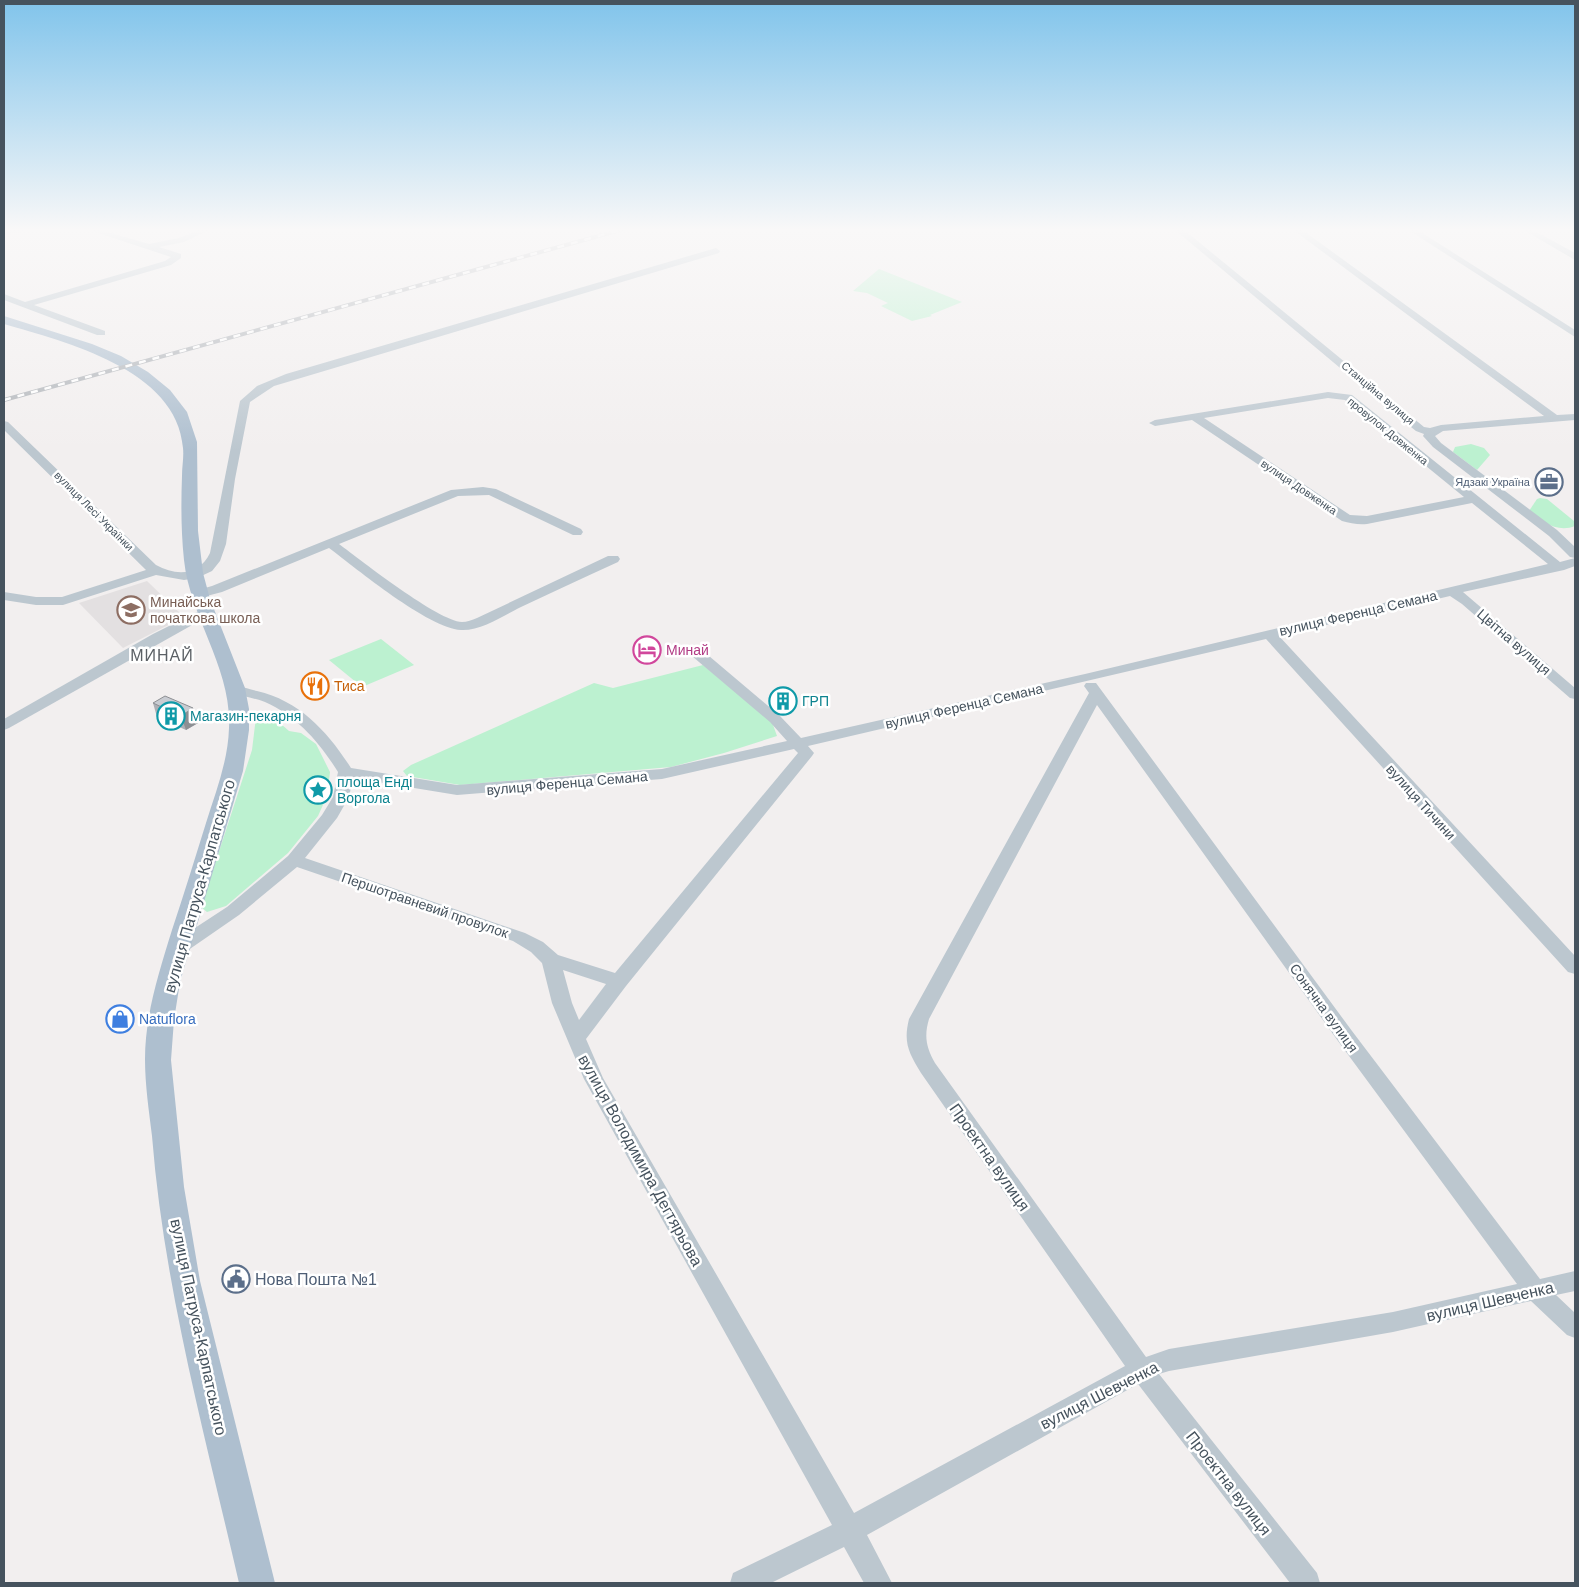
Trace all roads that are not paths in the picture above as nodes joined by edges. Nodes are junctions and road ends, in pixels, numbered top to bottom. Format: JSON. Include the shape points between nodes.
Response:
{"nodes":[{"id":1,"x":20,"y":303,"type":"edge"},
{"id":2,"x":32,"y":303,"type":"edge"},
{"id":3,"x":540,"y":303,"type":"edge"},
{"id":4,"x":1268,"y":303,"type":"edge"},
{"id":5,"x":1398,"y":303,"type":"edge"},
{"id":6,"x":1527,"y":303,"type":"edge"},
{"id":7,"x":25,"y":305,"type":"junction"},
{"id":8,"x":4,"y":320,"type":"edge"},
{"id":9,"x":101,"y":333,"type":"dead end"},
{"id":10,"x":1575,"y":334,"type":"edge"},
{"id":11,"x":1195,"y":417,"type":"junction"},
{"id":12,"x":1575,"y":417,"type":"edge"},
{"id":13,"x":1554,"y":418,"type":"junction"},
{"id":14,"x":1155,"y":423,"type":"dead end"},
{"id":15,"x":4,"y":424,"type":"edge"},
{"id":16,"x":1430,"y":432,"type":"junction"},
{"id":17,"x":1473,"y":499,"type":"junction"},
{"id":18,"x":577,"y":532,"type":"dead end"},
{"id":19,"x":331,"y":544,"type":"junction"},
{"id":20,"x":1575,"y":554,"type":"edge"},
{"id":21,"x":613,"y":559,"type":"dead end"},
{"id":22,"x":1575,"y":562,"type":"edge"},
{"id":23,"x":1559,"y":567,"type":"junction"},
{"id":24,"x":157,"y":572,"type":"junction"},
{"id":25,"x":194,"y":576,"type":"junction"},
{"id":26,"x":1452,"y":591,"type":"junction"},
{"id":27,"x":199,"y":594,"type":"junction"},
{"id":28,"x":4,"y":596,"type":"edge"},
{"id":29,"x":205,"y":612,"type":"junction"},
{"id":30,"x":1269,"y":634,"type":"junction"},
{"id":31,"x":691,"y":648,"type":"dead end"},
{"id":32,"x":1090,"y":685,"type":"junction"},
{"id":33,"x":236,"y":690,"type":"junction"},
{"id":34,"x":1575,"y":695,"type":"edge"},
{"id":35,"x":4,"y":725,"type":"edge"},
{"id":36,"x":799,"y":744,"type":"junction"},
{"id":37,"x":346,"y":772,"type":"junction"},
{"id":38,"x":294,"y":860,"type":"junction"},
{"id":39,"x":178,"y":948,"type":"junction"},
{"id":40,"x":551,"y":960,"type":"junction"},
{"id":41,"x":1575,"y":967,"type":"edge"},
{"id":42,"x":619,"y":981,"type":"junction"},
{"id":43,"x":576,"y":1038,"type":"junction"},
{"id":44,"x":1575,"y":1281,"type":"edge"},
{"id":45,"x":1536,"y":1291,"type":"junction"},
{"id":46,"x":1575,"y":1328,"type":"edge"},
{"id":47,"x":1141,"y":1370,"type":"junction"},
{"id":48,"x":850,"y":1530,"type":"junction"},
{"id":49,"x":257,"y":1583,"type":"edge"},
{"id":50,"x":743,"y":1583,"type":"edge"},
{"id":51,"x":879,"y":1583,"type":"edge"},
{"id":52,"x":1307,"y":1583,"type":"edge"}],
"edges":[{"from":1,"to":7,"type":"street"},
{"from":2,"to":7,"type":"street"},
{"from":3,"to":25,"type":"street","via":[[320,368],[250,395],[245,401],[220,544],[213,562]]},
{"from":4,"to":16,"type":"street","name":"Станційна вулиця","via":[[1420,429]]},
{"from":5,"to":13,"type":"street"},
{"from":6,"to":10,"type":"street"},
{"from":7,"to":9,"type":"street"},
{"from":8,"to":25,"type":"main road","via":[[98,351],[139,372],[175,406],[185,422],[190,443]]},
{"from":11,"to":14,"type":"street","name":"провулок Довженка"},
{"from":11,"to":17,"type":"street","name":"вулиця Довженка","via":[[1346,518],[1367,520]]},
{"from":11,"to":17,"type":"street","name":"провулок Довженка","via":[[1328,395],[1348,397]]},
{"from":12,"to":13,"type":"street"},
{"from":13,"to":16,"type":"street","via":[[1441,428]]},
{"from":15,"to":24,"type":"street","name":"вулиця Лесі Українки"},
{"from":16,"to":20,"type":"street","name":"Станційна вулиця","via":[[1428,436],[1437,445],[1553,533]]},
{"from":17,"to":23,"type":"street","name":"провулок Довженка"},
{"from":18,"to":19,"type":"street","via":[[495,493],[480,490],[455,493]]},
{"from":19,"to":21,"type":"street","via":[[424,609],[456,626],[468,626],[485,619]]},
{"from":19,"to":27,"type":"street"},
{"from":22,"to":23,"type":"street","name":"вулиця Ференца Семана"},
{"from":23,"to":26,"type":"street","name":"вулиця Ференца Семана"},
{"from":24,"to":25,"type":"street"},
{"from":24,"to":28,"type":"street","via":[[63,601]]},
{"from":25,"to":27,"type":"main road"},
{"from":26,"to":30,"type":"street","name":"вулиця Ференца Семана"},
{"from":26,"to":34,"type":"street","name":"Цвітна вулиця"},
{"from":27,"to":29,"type":"main road"},
{"from":29,"to":33,"type":"main road"},
{"from":29,"to":35,"type":"street"},
{"from":30,"to":32,"type":"street","name":"вулиця Ференца Семана"},
{"from":30,"to":41,"type":"street","name":"вулиця Тичини"},
{"from":31,"to":36,"type":"street","via":[[776,719]]},
{"from":32,"to":36,"type":"street","name":"вулиця Ференца Семана"},
{"from":32,"to":45,"type":"street","name":"Сонячна вулиця","via":[[1345,1036]]},
{"from":32,"to":47,"type":"street","name":"Проектна вулиця","via":[[914,1034],[916,1049],[928,1068]]},
{"from":33,"to":37,"type":"street","via":[[270,699],[303,719],[330,747]]},
{"from":33,"to":39,"type":"main road","name":"вулиця Патруса-Карпатського","via":[[240,719],[238,752]]},
{"from":36,"to":37,"type":"street","name":"вулиця Ференца Семана","via":[[643,777],[474,790],[445,789]]},
{"from":36,"to":42,"type":"street","name":"вулиця Володимира Дегтярьова","via":[[806,753]]},
{"from":37,"to":38,"type":"street","via":[[341,797],[329,818]]},
{"from":38,"to":39,"type":"street","via":[[233,912]]},
{"from":38,"to":40,"type":"street","name":"Першотравневий провулок","via":[[519,937]]},
{"from":39,"to":49,"type":"main road","name":"вулиця Патруса-Карпатського","via":[[168,982],[158,1060],[170,1187],[186,1281]]},
{"from":40,"to":42,"type":"street","name":"Першотравневий провулок"},
{"from":40,"to":43,"type":"street","via":[[562,1003]]},
{"from":42,"to":43,"type":"street","name":"вулиця Володимира Дегтярьова"},
{"from":43,"to":48,"type":"street","name":"вулиця Володимира Дегтярьова","via":[[598,1087]]},
{"from":44,"to":45,"type":"street","name":"вулиця Шевченка"},
{"from":45,"to":46,"type":"street","name":"Сонячна вулиця"},
{"from":45,"to":47,"type":"street","name":"вулиця Шевченка","via":[[1393,1322],[1169,1360]]},
{"from":47,"to":48,"type":"street","name":"вулиця Шевченка"},
{"from":47,"to":52,"type":"street","name":"Проектна вулиця"},
{"from":48,"to":50,"type":"street","name":"вулиця Шевченка"},
{"from":48,"to":51,"type":"street","name":"вулиця Володимира Дегтярьова"}]}
